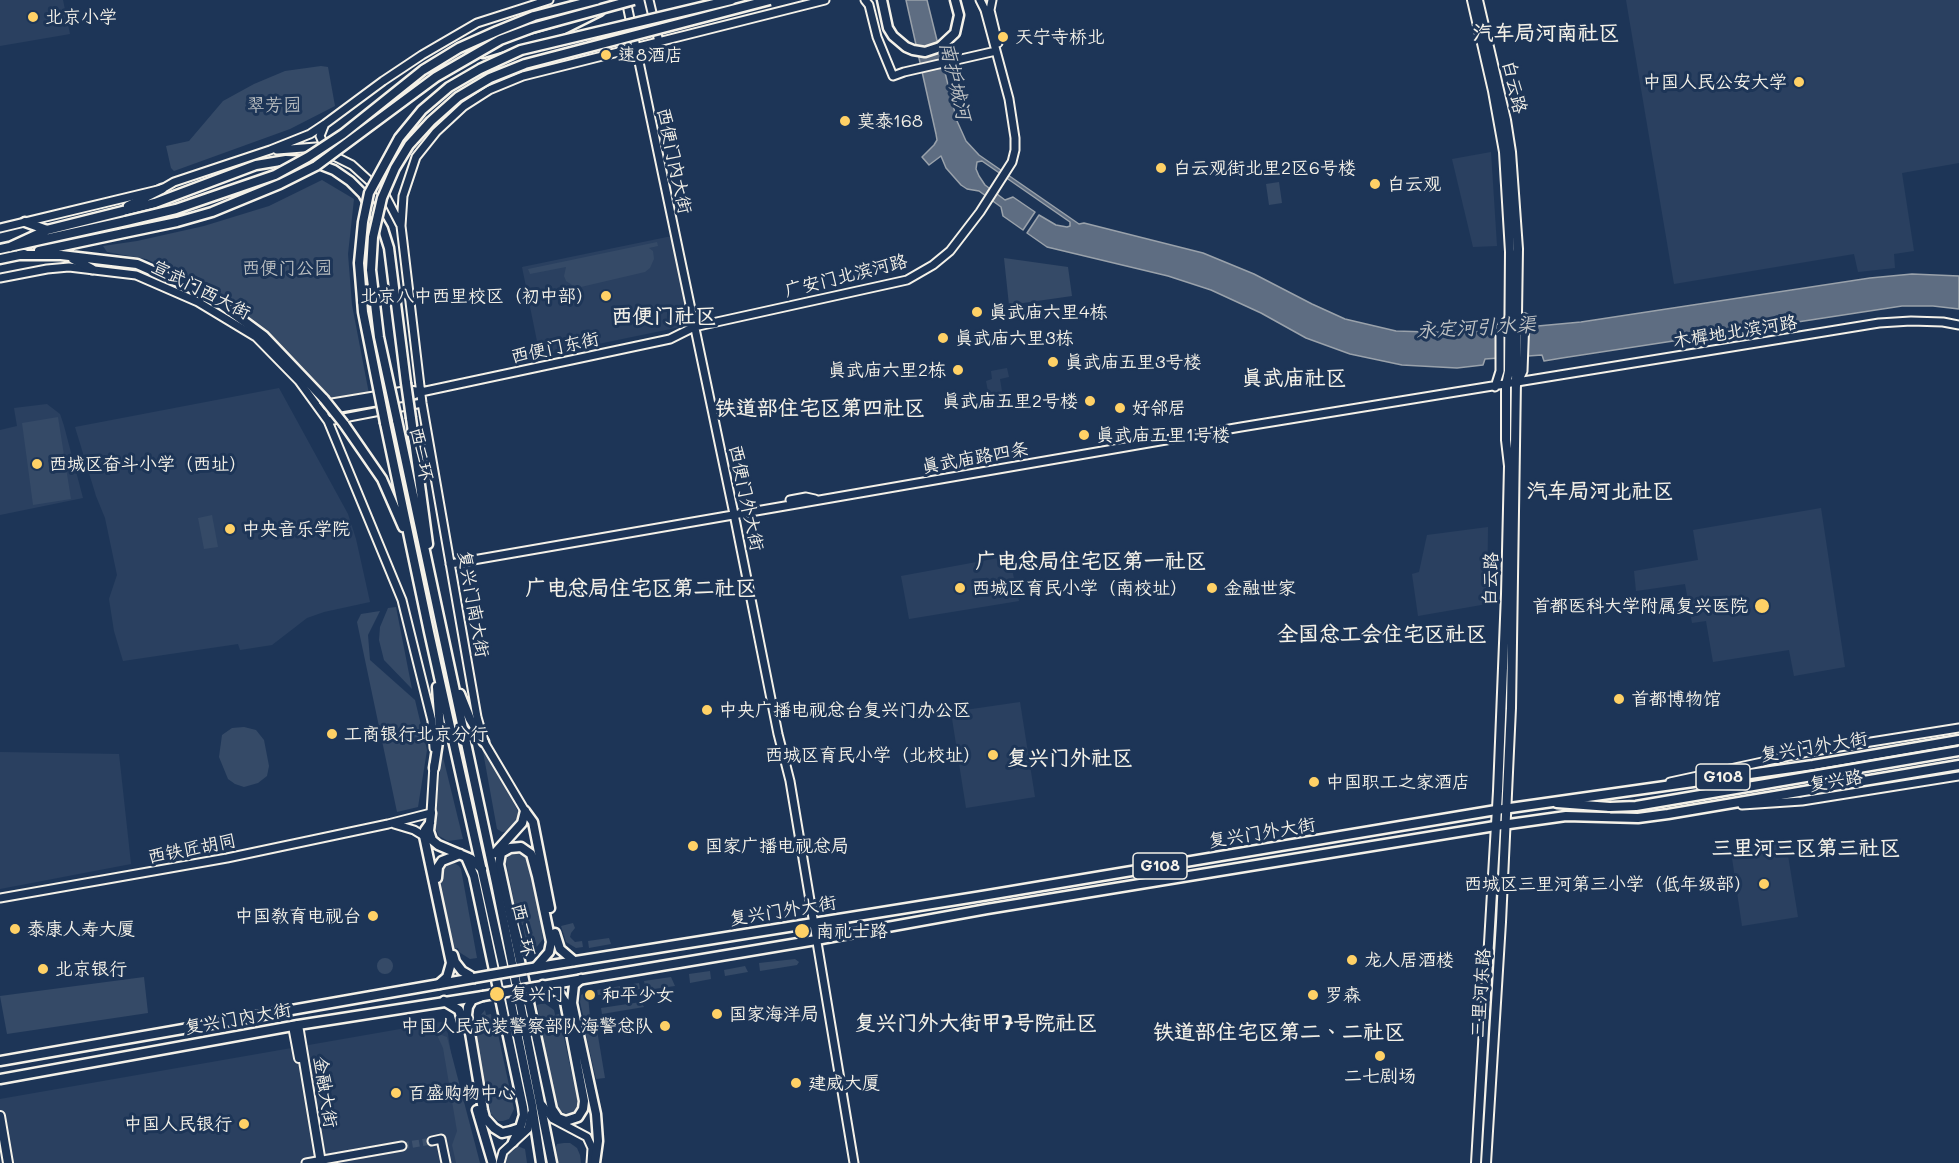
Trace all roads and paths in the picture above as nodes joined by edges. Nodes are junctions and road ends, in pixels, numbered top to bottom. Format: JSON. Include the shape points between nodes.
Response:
{"nodes":[{"id":1,"x":549,"y":0,"type":"edge"},
{"id":2,"x":596,"y":0,"type":"edge"},
{"id":3,"x":626,"y":0,"type":"edge"},
{"id":4,"x":634,"y":0,"type":"edge"},
{"id":5,"x":649,"y":0,"type":"edge"},
{"id":6,"x":731,"y":0,"type":"edge"},
{"id":7,"x":770,"y":0,"type":"edge"},
{"id":8,"x":825,"y":0,"type":"edge"},
{"id":9,"x":865,"y":0,"type":"edge"},
{"id":10,"x":882,"y":0,"type":"edge"},
{"id":11,"x":956,"y":0,"type":"edge"},
{"id":12,"x":980,"y":0,"type":"edge"},
{"id":13,"x":992,"y":0,"type":"edge"},
{"id":14,"x":1472,"y":0,"type":"edge"},
{"id":15,"x":1478,"y":0,"type":"edge"},
{"id":16,"x":659,"y":42,"type":"junction"},
{"id":17,"x":636,"y":48,"type":"junction"},
{"id":18,"x":996,"y":51,"type":"junction"},
{"id":19,"x":325,"y":124,"type":"junction"},
{"id":20,"x":270,"y":150,"type":"junction"},
{"id":21,"x":327,"y":153,"type":"junction"},
{"id":22,"x":162,"y":189,"type":"junction"},
{"id":23,"x":114,"y":213,"type":"junction"},
{"id":24,"x":26,"y":222,"type":"junction"},
{"id":25,"x":401,"y":226,"type":"junction"},
{"id":26,"x":0,"y":228,"type":"edge"},
{"id":27,"x":47,"y":230,"type":"junction"},
{"id":28,"x":10,"y":247,"type":"junction"},
{"id":29,"x":0,"y":249,"type":"edge"},
{"id":30,"x":19,"y":255,"type":"junction"},
{"id":31,"x":61,"y":255,"type":"junction"},
{"id":32,"x":0,"y":259,"type":"edge"},
{"id":33,"x":92,"y":269,"type":"junction"},
{"id":34,"x":0,"y":278,"type":"edge"},
{"id":35,"x":1514,"y":324,"type":"junction"},
{"id":36,"x":1959,"y":325,"type":"edge"},
{"id":37,"x":694,"y":327,"type":"junction"},
{"id":38,"x":1512,"y":371,"type":"junction"},
{"id":39,"x":1517,"y":384,"type":"junction"},
{"id":40,"x":1506,"y":385,"type":"junction"},
{"id":41,"x":1495,"y":387,"type":"junction"},
{"id":42,"x":421,"y":392,"type":"junction"},
{"id":43,"x":422,"y":403,"type":"junction"},
{"id":44,"x":319,"y":409,"type":"junction"},
{"id":45,"x":328,"y":421,"type":"junction"},
{"id":46,"x":734,"y":512,"type":"junction"},
{"id":47,"x":413,"y":556,"type":"junction"},
{"id":48,"x":450,"y":564,"type":"junction"},
{"id":49,"x":429,"y":568,"type":"junction"},
{"id":50,"x":438,"y":669,"type":"junction"},
{"id":51,"x":451,"y":671,"type":"junction"},
{"id":52,"x":1959,"y":728,"type":"edge"},
{"id":53,"x":1959,"y":740,"type":"edge"},
{"id":54,"x":484,"y":742,"type":"junction"},
{"id":55,"x":1959,"y":751,"type":"edge"},
{"id":56,"x":1959,"y":765,"type":"edge"},
{"id":57,"x":434,"y":768,"type":"junction"},
{"id":58,"x":1959,"y":776,"type":"edge"},
{"id":59,"x":1634,"y":789,"type":"junction"},
{"id":60,"x":1548,"y":802,"type":"junction"},
{"id":61,"x":1716,"y":806,"type":"junction"},
{"id":62,"x":1610,"y":807,"type":"junction"},
{"id":63,"x":1506,"y":809,"type":"junction"},
{"id":64,"x":1496,"y":810,"type":"junction"},
{"id":65,"x":525,"y":811,"type":"junction"},
{"id":66,"x":431,"y":813,"type":"junction"},
{"id":67,"x":1566,"y":816,"type":"junction"},
{"id":68,"x":430,"y":823,"type":"junction"},
{"id":69,"x":388,"y":824,"type":"junction"},
{"id":70,"x":1506,"y":825,"type":"junction"},
{"id":71,"x":1495,"y":826,"type":"junction"},
{"id":72,"x":424,"y":836,"type":"junction"},
{"id":73,"x":463,"y":855,"type":"junction"},
{"id":74,"x":482,"y":869,"type":"junction"},
{"id":75,"x":496,"y":884,"type":"junction"},
{"id":76,"x":0,"y":898,"type":"edge"},
{"id":77,"x":813,"y":923,"type":"junction"},
{"id":78,"x":816,"y":940,"type":"junction"},
{"id":79,"x":573,"y":961,"type":"junction"},
{"id":80,"x":536,"y":967,"type":"junction"},
{"id":81,"x":526,"y":969,"type":"joint"},
{"id":82,"x":474,"y":978,"type":"junction"},
{"id":83,"x":582,"y":978,"type":"junction"},
{"id":84,"x":439,"y":984,"type":"junction"},
{"id":85,"x":543,"y":986,"type":"junction"},
{"id":86,"x":530,"y":988,"type":"joint"},
{"id":87,"x":483,"y":996,"type":"junction"},
{"id":88,"x":443,"y":1001,"type":"junction"},
{"id":89,"x":296,"y":1026,"type":"junction"},
{"id":90,"x":0,"y":1061,"type":"edge"},
{"id":91,"x":0,"y":1078,"type":"edge"},
{"id":92,"x":536,"y":1104,"type":"junction"},
{"id":93,"x":555,"y":1115,"type":"junction"},
{"id":94,"x":0,"y":1116,"type":"edge"},
{"id":95,"x":564,"y":1126,"type":"junction"},
{"id":96,"x":520,"y":1128,"type":"junction"},
{"id":97,"x":432,"y":1141,"type":"dead end"},
{"id":98,"x":513,"y":1142,"type":"junction"},
{"id":99,"x":402,"y":1146,"type":"tunnel mouth"},
{"id":100,"x":318,"y":1162,"type":"edge"},
{"id":101,"x":495,"y":1162,"type":"edge"},
{"id":102,"x":8,"y":1163,"type":"edge"},
{"id":103,"x":306,"y":1163,"type":"edge"},
{"id":104,"x":446,"y":1163,"type":"edge"},
{"id":105,"x":541,"y":1163,"type":"edge"},
{"id":106,"x":552,"y":1163,"type":"edge"},
{"id":107,"x":593,"y":1163,"type":"edge"},
{"id":108,"x":854,"y":1163,"type":"edge"},
{"id":109,"x":1476,"y":1163,"type":"edge"},
{"id":110,"x":1486,"y":1163,"type":"edge"}],
"edges":[{"from":1,"to":19,"type":"street","via":[[477,23],[412,61]]},
{"from":2,"to":28,"type":"main road","bridge":true,"via":[[534,16],[459,48],[423,70],[343,134],[275,175],[176,209]]},
{"from":3,"to":17,"type":"street","name":"西便门内大街"},
{"from":4,"to":30,"type":"main road","bridge":true,"via":[[500,40],[436,77],[316,166],[280,184],[177,222]]},
{"from":5,"to":16,"type":"street"},
{"from":6,"to":47,"type":"main road","name":"西二环","bridge":true,"via":[[521,50],[449,87],[422,110],[399,138],[369,193],[359,263],[364,321]]},
{"from":7,"to":49,"type":"main road","name":"西二环","bridge":true,"via":[[525,64],[490,78],[458,97],[431,121],[395,168],[382,198],[373,237],[371,270],[379,337]]},
{"from":8,"to":16,"type":"street"},
{"from":9,"to":18,"type":"street","via":[[893,76]]},
{"from":10,"to":11,"type":"main road","via":[[888,28],[899,42],[925,51],[948,41],[958,25]]},
{"from":12,"to":18,"type":"street"},
{"from":13,"to":18,"type":"street"},
{"from":14,"to":35,"type":"main road","name":"白云路","via":[[1504,152]]},
{"from":15,"to":35,"type":"main road","name":"白云路","via":[[1511,152],[1518,249]]},
{"from":16,"to":17,"type":"street"},
{"from":17,"to":25,"type":"street","via":[[523,76],[464,106],[416,157],[403,196]]},
{"from":17,"to":37,"type":"street","name":"西便门内大街"},
{"from":18,"to":37,"type":"street","name":"广安门北滨河路","via":[[1016,138],[1012,162],[950,251],[907,280]]},
{"from":19,"to":20,"type":"street"},
{"from":19,"to":21,"type":"street","via":[[320,135]]},
{"from":20,"to":21,"type":"street","via":[[316,147]]},
{"from":20,"to":22,"type":"street"},
{"from":21,"to":25,"type":"street","via":[[352,165],[380,190]]},
{"from":22,"to":23,"type":"main road"},
{"from":22,"to":24,"type":"street"},
{"from":23,"to":27,"type":"main road"},
{"from":23,"to":49,"type":"main road","bridge":true,"via":[[175,196],[256,165],[286,160],[311,161],[334,170],[363,194],[389,248]]},
{"from":24,"to":26,"type":"street"},
{"from":24,"to":27,"type":"main road"},
{"from":25,"to":42,"type":"street"},
{"from":27,"to":28,"type":"main road"},
{"from":28,"to":29,"type":"main road"},
{"from":30,"to":31,"type":"main road"},
{"from":30,"to":32,"type":"main road"},
{"from":31,"to":33,"type":"main road"},
{"from":31,"to":47,"type":"main road","bridge":true,"via":[[137,264],[205,295],[264,336],[324,399],[382,479]]},
{"from":33,"to":34,"type":"street","name":"宣武门西大街","via":[[47,269]]},
{"from":33,"to":44,"type":"street","name":"宣武门西大街","via":[[136,275],[198,302],[256,337],[299,381]]},
{"from":35,"to":38,"type":"main road"},
{"from":35,"to":38,"type":"street"},
{"from":36,"to":39,"type":"street","name":"木樨地北滨河路","via":[[1888,322]]},
{"from":37,"to":42,"type":"street","name":"西便门东街","via":[[670,339]]},
{"from":37,"to":46,"type":"street","name":"西便门外大街"},
{"from":38,"to":39,"type":"main road","name":"白云路"},
{"from":38,"to":40,"type":"main road","name":"白云路"},
{"from":38,"to":41,"type":"street"},
{"from":39,"to":40,"type":"street","name":"木樨地北滨河路"},
{"from":39,"to":63,"type":"main road","name":"白云路"},
{"from":40,"to":41,"type":"street","name":"真武庙路四条"},
{"from":40,"to":64,"type":"main road","name":"白云路","via":[[1506,594]]},
{"from":41,"to":46,"type":"street","name":"真武庙路四条"},
{"from":42,"to":43,"type":"street","name":"复兴门南大街"},
{"from":42,"to":44,"type":"street","name":"西便门东街","via":[[380,402]]},
{"from":43,"to":45,"type":"street"},
{"from":43,"to":48,"type":"street","name":"复兴门南大街"},
{"from":44,"to":45,"type":"street"},
{"from":45,"to":57,"type":"street","via":[[405,610],[432,722]]},
{"from":46,"to":48,"type":"street","name":"真武庙路四条"},
{"from":46,"to":77,"type":"street","name":"西便门外大街","via":[[795,809]]},
{"from":47,"to":50,"type":"main road","name":"西二环"},
{"from":48,"to":54,"type":"street","name":"复兴门南大街"},
{"from":49,"to":51,"type":"main road","name":"西二环"},
{"from":50,"to":57,"type":"main road","via":[[440,729]]},
{"from":50,"to":74,"type":"main road","name":"西二环"},
{"from":51,"to":54,"type":"main road"},
{"from":51,"to":75,"type":"main road","name":"西二环"},
{"from":52,"to":59,"type":"street","name":"复兴路","via":[[1808,752]]},
{"from":53,"to":59,"type":"main road","name":"复兴门外大街","number":"G108"},
{"from":54,"to":65,"type":"street","name":"复兴门南大街"},
{"from":55,"to":62,"type":"main road","bridge":true},
{"from":56,"to":61,"type":"main road","name":"复兴门外大街","number":"G108"},
{"from":57,"to":66,"type":"street"},
{"from":58,"to":61,"type":"street","name":"复兴路","via":[[1802,801]]},
{"from":59,"to":60,"type":"main road","name":"复兴门外大街","number":"G108"},
{"from":60,"to":62,"type":"main road"},
{"from":60,"to":63,"type":"main road","name":"复兴门外大街","number":"G108"},
{"from":61,"to":67,"type":"main road","name":"复兴门外大街","number":"G108","via":[[1638,818]]},
{"from":62,"to":67,"type":"main road"},
{"from":63,"to":64,"type":"main road","name":"复兴门外大街","number":"G108"},
{"from":63,"to":70,"type":"main road","name":"白云路"},
{"from":64,"to":71,"type":"main road","name":"白云路"},
{"from":64,"to":77,"type":"main road","name":"复兴门外大街","number":"G108"},
{"from":65,"to":75,"type":"main road","via":[[522,823],[495,853]]},
{"from":65,"to":79,"type":"main road","via":[[533,822],[556,940]]},
{"from":66,"to":68,"type":"main road"},
{"from":66,"to":69,"type":"street","name":"西铁匠胡同"},
{"from":67,"to":70,"type":"main road","name":"复兴门外大街","number":"G108"},
{"from":68,"to":72,"type":"main road"},
{"from":68,"to":73,"type":"main road","via":[[432,840]]},
{"from":69,"to":72,"type":"street","via":[[404,826]]},
{"from":69,"to":76,"type":"street","name":"西铁匠胡同","via":[[227,858]]},
{"from":70,"to":71,"type":"main road","name":"复兴门外大街","number":"G108"},
{"from":70,"to":110,"type":"main road","name":"三里河东路"},
{"from":71,"to":78,"type":"main road","name":"复兴门外大街","number":"G108"},
{"from":71,"to":109,"type":"main road","name":"三里河东路"},
{"from":72,"to":84,"type":"main road","via":[[451,963],[447,977]]},
{"from":73,"to":74,"type":"main road"},
{"from":73,"to":82,"type":"main road","via":[[446,858],[436,874],[455,962]]},
{"from":73,"to":96,"type":"main road","via":[[472,869],[523,1107]]},
{"from":74,"to":92,"type":"main road","name":"西二环"},
{"from":75,"to":92,"type":"main road","name":"西二环"},
{"from":77,"to":78,"type":"street","name":"西便门外大街"},
{"from":77,"to":79,"type":"main road","name":"复兴门外大街","number":"G108"},
{"from":78,"to":83,"type":"main road","name":"复兴门外大街","number":"G108"},
{"from":78,"to":108,"type":"street"},
{"from":79,"to":80,"type":"main road","name":"复兴门外大街","number":"G108"},
{"from":80,"to":81,"type":"main road","name":"复兴门外大街"},
{"from":80,"to":93,"type":"main road","via":[[549,952],[551,942],[537,876],[531,854],[521,847],[510,848],[501,853],[499,864]]},
{"from":81,"to":82,"type":"main road","name":"复兴门内大街","bridge":true},
{"from":82,"to":84,"type":"main road","name":"复兴门内大街"},
{"from":83,"to":85,"type":"main road","name":"复兴门外大街","number":"G108"},
{"from":83,"to":107,"type":"main road","via":[[573,985],[572,1003],[596,1114],[598,1141]]},
{"from":84,"to":90,"type":"main road","name":"复兴门内大街"},
{"from":85,"to":86,"type":"main road","name":"复兴门外大街"},
{"from":85,"to":93,"type":"main road","via":[[559,993],[566,1002],[584,1101],[578,1117],[566,1120]]},
{"from":86,"to":87,"type":"main road","name":"复兴门内大街","bridge":true},
{"from":87,"to":88,"type":"main road","name":"复兴门内大街"},
{"from":87,"to":96,"type":"main road","via":[[472,1000],[467,1015],[483,1110],[489,1124],[502,1133]]},
{"from":88,"to":89,"type":"main road","name":"复兴门内大街"},
{"from":88,"to":101,"type":"main road","via":[[462,1015],[477,1111]]},
{"from":89,"to":91,"type":"main road","name":"复兴门内大街"},
{"from":89,"to":100,"type":"main road"},
{"from":92,"to":95,"type":"street"},
{"from":92,"to":98,"type":"street","via":[[528,1129]]},
{"from":92,"to":105,"type":"main road","name":"西二环"},
{"from":92,"to":106,"type":"main road","name":"西二环"},
{"from":93,"to":95,"type":"main road"},
{"from":94,"to":102,"type":"main road"},
{"from":95,"to":107,"type":"street","via":[[587,1137]]},
{"from":96,"to":98,"type":"main road"},
{"from":97,"to":104,"type":"street","via":[[441,1139]]},
{"from":98,"to":101,"type":"street"},
{"from":99,"to":100,"type":"street"},
{"from":100,"to":103,"type":"street"}]}
